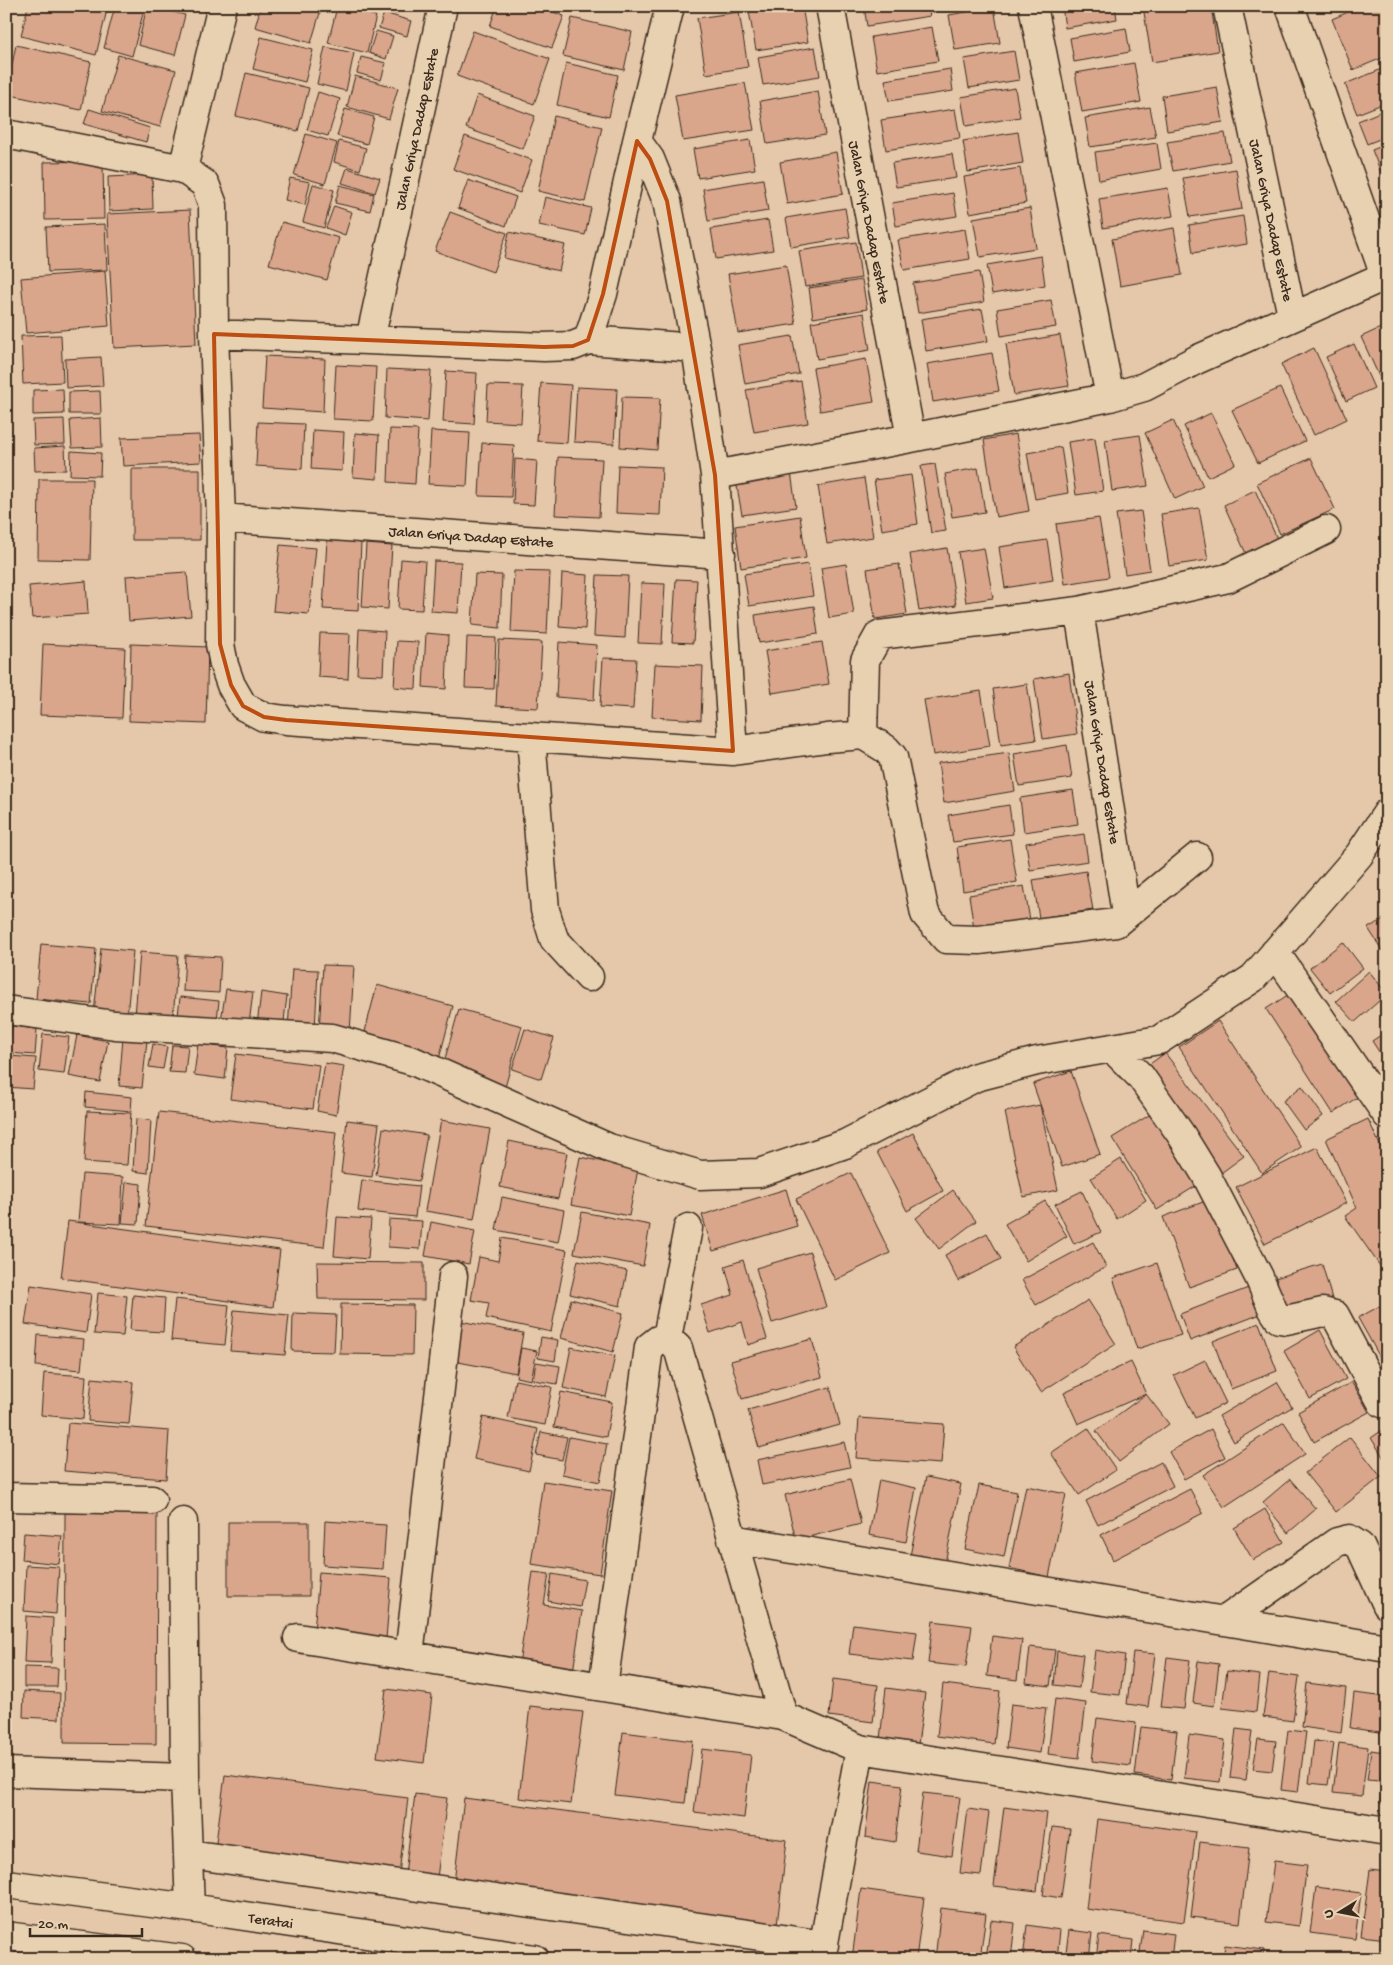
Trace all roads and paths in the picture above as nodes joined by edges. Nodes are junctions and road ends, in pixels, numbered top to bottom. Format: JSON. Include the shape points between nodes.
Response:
{"nodes":[{"id":1,"x":222,"y":6,"type":"edge"},
{"id":2,"x":443,"y":6,"type":"edge"},
{"id":3,"x":670,"y":6,"type":"edge"},
{"id":4,"x":830,"y":6,"type":"edge"},
{"id":5,"x":1033,"y":6,"type":"edge"},
{"id":6,"x":1227,"y":6,"type":"edge"},
{"id":7,"x":1290,"y":6,"type":"edge"},
{"id":8,"x":6,"y":134,"type":"edge"},
{"id":9,"x":636,"y":141,"type":"junction"},
{"id":10,"x":184,"y":169,"type":"junction"},
{"id":11,"x":1386,"y":275,"type":"edge"},
{"id":12,"x":1292,"y":316,"type":"junction"},
{"id":13,"x":214,"y":334,"type":"junction"},
{"id":14,"x":370,"y":340,"type":"junction"},
{"id":15,"x":588,"y":340,"type":"junction"},
{"id":16,"x":696,"y":348,"type":"junction"},
{"id":17,"x":1110,"y":397,"type":"junction"},
{"id":18,"x":911,"y":438,"type":"junction"},
{"id":19,"x":715,"y":475,"type":"junction"},
{"id":20,"x":221,"y":518,"type":"junction"},
{"id":21,"x":1326,"y":530,"type":"dead end"},
{"id":22,"x":721,"y":554,"type":"junction"},
{"id":23,"x":1079,"y":611,"type":"junction"},
{"id":24,"x":863,"y":735,"type":"junction"},
{"id":25,"x":531,"y":737,"type":"junction"},
{"id":26,"x":733,"y":751,"type":"junction"},
{"id":27,"x":1387,"y":813,"type":"edge"},
{"id":28,"x":1197,"y":857,"type":"dead end"},
{"id":29,"x":1126,"y":914,"type":"junction"},
{"id":30,"x":1275,"y":952,"type":"junction"},
{"id":31,"x":590,"y":977,"type":"dead end"},
{"id":32,"x":6,"y":1010,"type":"edge"},
{"id":33,"x":1112,"y":1048,"type":"junction"},
{"id":34,"x":1387,"y":1115,"type":"edge"},
{"id":35,"x":688,"y":1228,"type":"dead end"},
{"id":36,"x":454,"y":1276,"type":"dead end"},
{"id":37,"x":667,"y":1338,"type":"junction"},
{"id":38,"x":1382,"y":1403,"type":"dead end"},
{"id":39,"x":6,"y":1497,"type":"edge"},
{"id":40,"x":152,"y":1500,"type":"dead end"},
{"id":41,"x":183,"y":1522,"type":"dead end"},
{"id":42,"x":732,"y":1539,"type":"junction"},
{"id":43,"x":1387,"y":1606,"type":"edge"},
{"id":44,"x":1224,"y":1621,"type":"junction"},
{"id":45,"x":298,"y":1638,"type":"dead end"},
{"id":46,"x":1387,"y":1648,"type":"edge"},
{"id":47,"x":409,"y":1656,"type":"junction"},
{"id":48,"x":603,"y":1687,"type":"junction"},
{"id":49,"x":783,"y":1716,"type":"junction"},
{"id":50,"x":860,"y":1749,"type":"junction"},
{"id":51,"x":6,"y":1772,"type":"edge"},
{"id":52,"x":185,"y":1778,"type":"junction"},
{"id":53,"x":1387,"y":1831,"type":"edge"},
{"id":54,"x":189,"y":1854,"type":"junction"},
{"id":55,"x":6,"y":1884,"type":"edge"},
{"id":56,"x":190,"y":1908,"type":"junction"},
{"id":57,"x":6,"y":1936,"type":"edge"},
{"id":58,"x":822,"y":1952,"type":"edge"},
{"id":59,"x":182,"y":1959,"type":"edge"},
{"id":60,"x":535,"y":1959,"type":"edge"}],
"edges":[{"from":1,"to":10,"type":"street"},
{"from":2,"to":14,"type":"street","name":"Jalan Griya Dadap Estate"},
{"from":3,"to":9,"type":"street"},
{"from":4,"to":18,"type":"street","name":"Jalan Griya Dadap Estate"},
{"from":5,"to":17,"type":"street"},
{"from":6,"to":12,"type":"street","name":"Jalan Griya Dadap Estate"},
{"from":7,"to":11,"type":"street","name":"Jalan Griya Dadap Estate"},
{"from":8,"to":10,"type":"street"},
{"from":9,"to":15,"type":"street","via":[[603,294]]},
{"from":9,"to":16,"type":"street","via":[[650,159],[667,201]]},
{"from":10,"to":13,"type":"street","via":[[205,184],[213,205]]},
{"from":11,"to":12,"type":"street","name":"Jalan Griya Dadap Estate"},
{"from":12,"to":17,"type":"street","name":"Jalan Griya Dadap Estate","via":[[1144,386]]},
{"from":13,"to":14,"type":"street"},
{"from":13,"to":20,"type":"street"},
{"from":14,"to":15,"type":"street","via":[[544,347],[573,346]]},
{"from":15,"to":16,"type":"street"},
{"from":16,"to":19,"type":"street"},
{"from":17,"to":18,"type":"street","name":"Jalan Griya Dadap Estate"},
{"from":18,"to":19,"type":"street","name":"Jalan Griya Dadap Estate"},
{"from":19,"to":22,"type":"street"},
{"from":20,"to":22,"type":"street","name":"Jalan Griya Dadap Estate"},
{"from":20,"to":25,"type":"street","via":[[220,644],[224,666],[243,706],[264,717],[286,720]]},
{"from":21,"to":23,"type":"street","via":[[1228,578]]},
{"from":22,"to":26,"type":"street"},
{"from":23,"to":24,"type":"street","via":[[879,635],[865,660]]},
{"from":23,"to":29,"type":"street","name":"Jalan Griya Dadap Estate"},
{"from":24,"to":26,"type":"street"},
{"from":24,"to":29,"type":"street","via":[[893,757],[925,914],[946,939],[979,940],[1116,923]]},
{"from":25,"to":26,"type":"street"},
{"from":25,"to":31,"type":"street","via":[[545,910],[554,939]]},
{"from":27,"to":30,"type":"street","via":[[1359,854]]},
{"from":28,"to":29,"type":"street"},
{"from":30,"to":33,"type":"street","via":[[1253,978],[1158,1040]]},
{"from":30,"to":34,"type":"street"},
{"from":32,"to":33,"type":"street","via":[[115,1025],[332,1038],[413,1061],[609,1148],[700,1175],[759,1173],[845,1144],[976,1077],[1038,1061]]},
{"from":33,"to":38,"type":"street","via":[[1141,1077],[1197,1159],[1279,1319],[1323,1312],[1335,1314]]},
{"from":35,"to":37,"type":"street"},
{"from":36,"to":47,"type":"street"},
{"from":37,"to":42,"type":"street","via":[[678,1348]]},
{"from":37,"to":48,"type":"street","via":[[649,1347]]},
{"from":39,"to":40,"type":"street"},
{"from":41,"to":52,"type":"street"},
{"from":42,"to":44,"type":"street"},
{"from":42,"to":49,"type":"street"},
{"from":43,"to":44,"type":"street","via":[[1360,1546],[1348,1539],[1337,1542]]},
{"from":44,"to":46,"type":"street"},
{"from":45,"to":47,"type":"street"},
{"from":47,"to":48,"type":"street"},
{"from":48,"to":49,"type":"street"},
{"from":49,"to":50,"type":"street"},
{"from":50,"to":53,"type":"street"},
{"from":50,"to":58,"type":"street"},
{"from":51,"to":52,"type":"street"},
{"from":52,"to":54,"type":"street"},
{"from":54,"to":56,"type":"street"},
{"from":54,"to":58,"type":"street"},
{"from":55,"to":56,"type":"street","name":"Teratai"},
{"from":56,"to":60,"type":"street","name":"Teratai"},
{"from":57,"to":59,"type":"street"}]}
